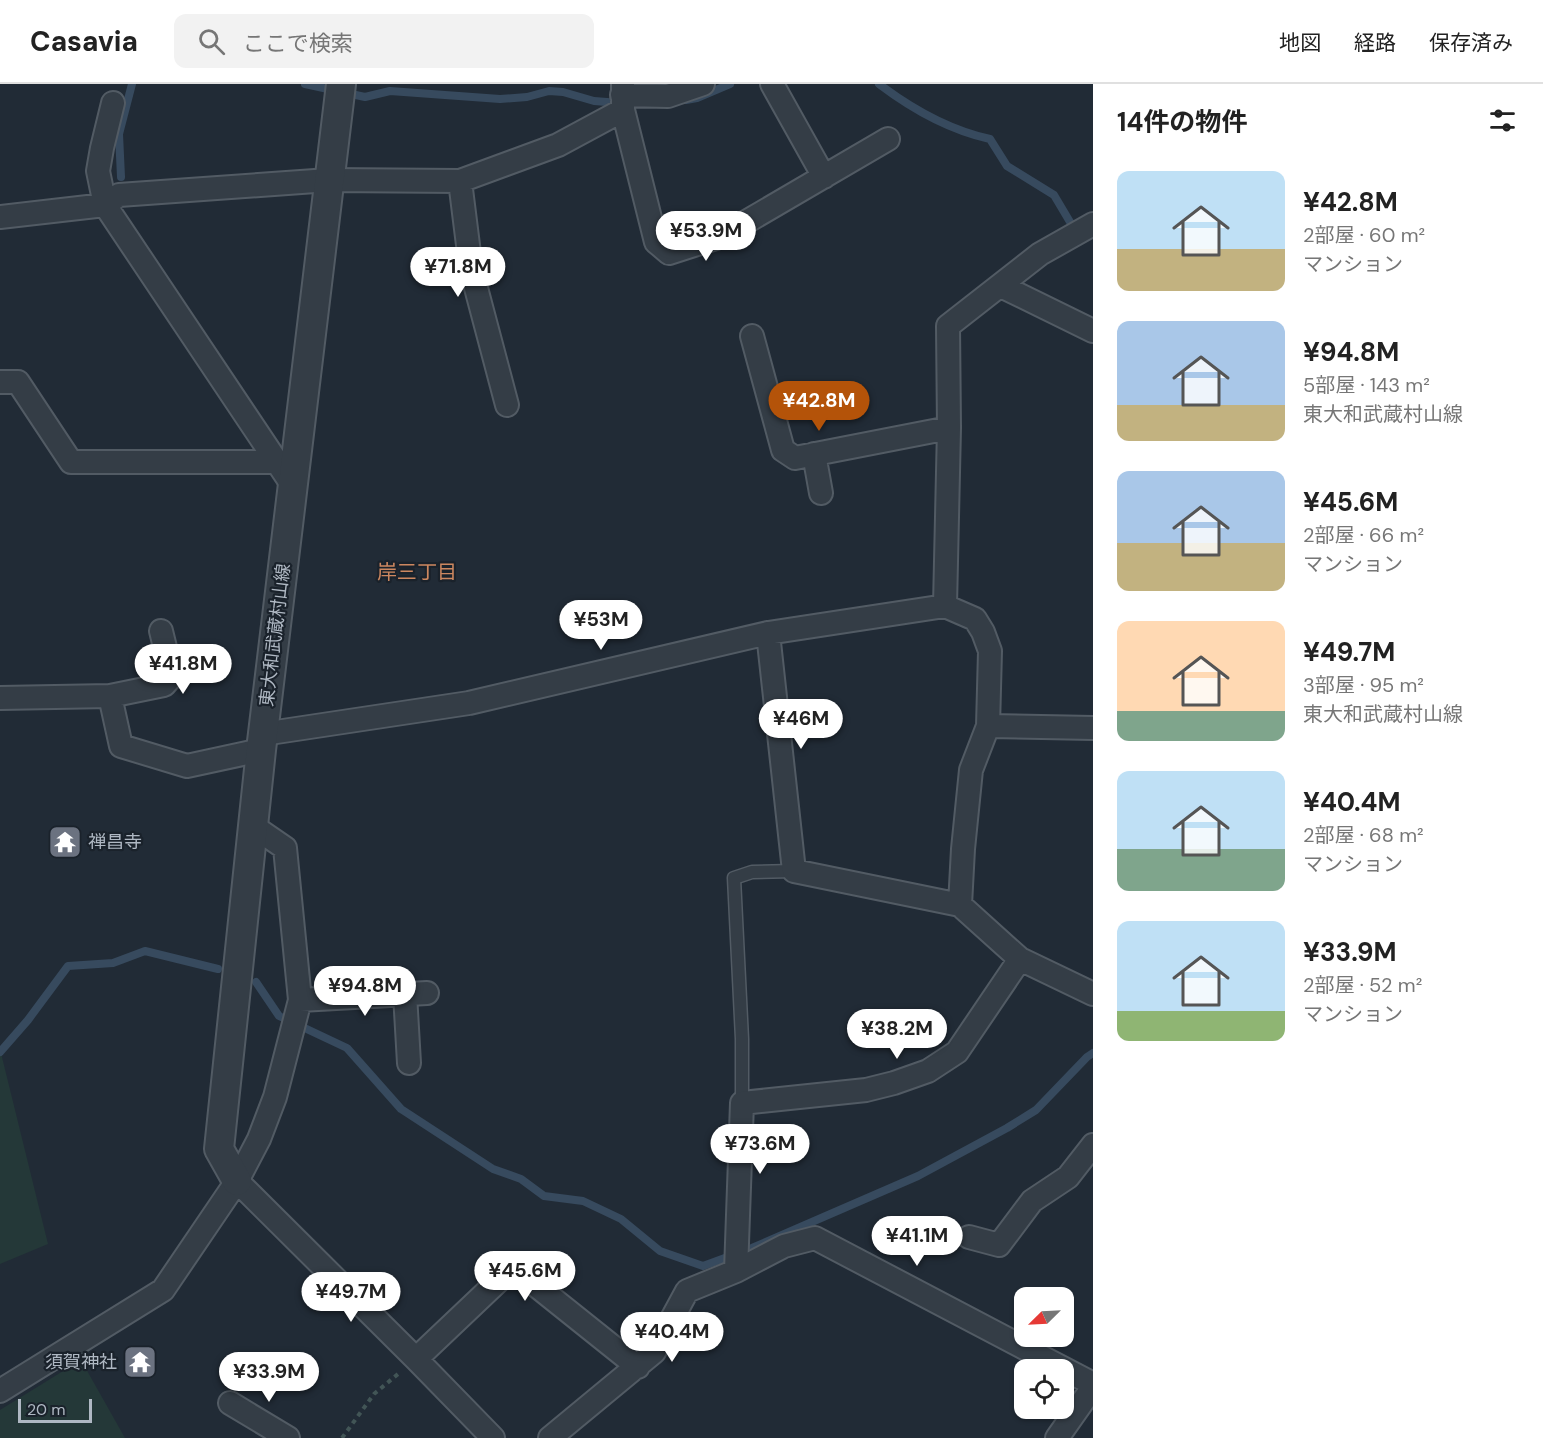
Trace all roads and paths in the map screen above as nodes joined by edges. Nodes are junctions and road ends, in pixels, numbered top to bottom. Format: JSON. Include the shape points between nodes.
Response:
{"nodes":[{"id":1,"x":703,"y":84,"type":"edge"},
{"id":2,"x":772,"y":84,"type":"edge"},
{"id":3,"x":340,"y":90,"type":"edge"},
{"id":4,"x":623,"y":96,"type":"edge"},
{"id":5,"x":113,"y":103,"type":"dead end"},
{"id":6,"x":888,"y":139,"type":"dead end"},
{"id":7,"x":824,"y":177,"type":"junction"},
{"id":8,"x":329,"y":180,"type":"junction"},
{"id":9,"x":460,"y":181,"type":"junction"},
{"id":10,"x":105,"y":205,"type":"junction"},
{"id":11,"x":0,"y":217,"type":"edge"},
{"id":12,"x":1093,"y":224,"type":"edge"},
{"id":13,"x":1001,"y":286,"type":"junction"},
{"id":14,"x":1093,"y":331,"type":"edge"},
{"id":15,"x":752,"y":336,"type":"dead end"},
{"id":16,"x":0,"y":382,"type":"edge"},
{"id":17,"x":507,"y":405,"type":"dead end"},
{"id":18,"x":949,"y":428,"type":"junction"},
{"id":19,"x":814,"y":454,"type":"junction"},
{"id":20,"x":276,"y":462,"type":"junction"},
{"id":21,"x":293,"y":486,"type":"junction"},
{"id":22,"x":821,"y":493,"type":"dead end"},
{"id":23,"x":945,"y":606,"type":"junction"},
{"id":24,"x":161,"y":631,"type":"dead end"},
{"id":25,"x":768,"y":633,"type":"junction"},
{"id":26,"x":110,"y":696,"type":"junction"},
{"id":27,"x":0,"y":698,"type":"edge"},
{"id":28,"x":988,"y":726,"type":"junction"},
{"id":29,"x":1093,"y":728,"type":"edge"},
{"id":30,"x":262,"y":742,"type":"junction"},
{"id":31,"x":253,"y":826,"type":"junction"},
{"id":32,"x":794,"y":871,"type":"junction"},
{"id":33,"x":960,"y":905,"type":"junction"},
{"id":34,"x":1020,"y":959,"type":"junction"},
{"id":35,"x":428,"y":993,"type":"dead end"},
{"id":36,"x":405,"y":994,"type":"junction"},
{"id":37,"x":1093,"y":994,"type":"edge"},
{"id":38,"x":296,"y":1016,"type":"junction"},
{"id":39,"x":409,"y":1063,"type":"dead end"},
{"id":40,"x":742,"y":1103,"type":"junction"},
{"id":41,"x":1093,"y":1145,"type":"edge"},
{"id":42,"x":237,"y":1181,"type":"junction"},
{"id":43,"x":969,"y":1237,"type":"dead end"},
{"id":44,"x":736,"y":1259,"type":"junction"},
{"id":45,"x":416,"y":1359,"type":"junction"},
{"id":46,"x":638,"y":1367,"type":"junction"},
{"id":47,"x":1093,"y":1385,"type":"edge"},
{"id":48,"x":0,"y":1391,"type":"edge"},
{"id":49,"x":230,"y":1403,"type":"dead end"},
{"id":50,"x":288,"y":1438,"type":"edge"},
{"id":51,"x":342,"y":1438,"type":"edge"},
{"id":52,"x":493,"y":1438,"type":"edge"},
{"id":53,"x":550,"y":1438,"type":"edge"},
{"id":54,"x":1057,"y":1438,"type":"edge"}],
"edges":[{"from":1,"to":4,"type":"street","via":[[669,96]]},
{"from":2,"to":7,"type":"street"},
{"from":3,"to":8,"type":"street","name":"東大和武蔵村山線"},
{"from":4,"to":7,"type":"street","via":[[656,243],[669,253],[722,236]]},
{"from":4,"to":9,"type":"street","via":[[558,145]]},
{"from":5,"to":10,"type":"street","via":[[98,171]]},
{"from":6,"to":7,"type":"street"},
{"from":8,"to":9,"type":"street"},
{"from":8,"to":10,"type":"street","via":[[119,195]]},
{"from":8,"to":21,"type":"street","name":"東大和武蔵村山線"},
{"from":9,"to":17,"type":"street","via":[[471,268]]},
{"from":10,"to":11,"type":"street"},
{"from":10,"to":20,"type":"street"},
{"from":12,"to":13,"type":"street","via":[[1040,254]]},
{"from":13,"to":14,"type":"street"},
{"from":13,"to":18,"type":"street","via":[[948,326]]},
{"from":15,"to":19,"type":"street","via":[[783,450],[795,458]]},
{"from":16,"to":20,"type":"street","via":[[18,382],[71,462]]},
{"from":18,"to":19,"type":"street"},
{"from":18,"to":23,"type":"street"},
{"from":19,"to":22,"type":"street"},
{"from":20,"to":21,"type":"street"},
{"from":21,"to":30,"type":"street","name":"東大和武蔵村山線"},
{"from":23,"to":25,"type":"street"},
{"from":23,"to":28,"type":"street","via":[[975,619],[990,651]]},
{"from":24,"to":26,"type":"street","via":[[172,675],[164,685]]},
{"from":25,"to":30,"type":"street","via":[[469,703]]},
{"from":25,"to":32,"type":"street"},
{"from":26,"to":27,"type":"street"},
{"from":26,"to":30,"type":"street","via":[[121,746],[187,766]]},
{"from":28,"to":29,"type":"street"},
{"from":28,"to":33,"type":"street","via":[[971,770]]},
{"from":30,"to":31,"type":"street","name":"東大和武蔵村山線"},
{"from":31,"to":38,"type":"street","via":[[285,848]]},
{"from":31,"to":42,"type":"street","name":"東大和武蔵村山線","via":[[219,1149]]},
{"from":32,"to":33,"type":"street"},
{"from":32,"to":40,"type":"lane","via":[[752,872],[734,878]]},
{"from":33,"to":34,"type":"street"},
{"from":34,"to":37,"type":"street"},
{"from":34,"to":40,"type":"street","via":[[957,1052],[928,1071],[866,1090]]},
{"from":35,"to":36,"type":"street"},
{"from":36,"to":38,"type":"street"},
{"from":36,"to":39,"type":"street"},
{"from":38,"to":42,"type":"street","via":[[275,1097]]},
{"from":40,"to":44,"type":"street"},
{"from":41,"to":43,"type":"street","via":[[1068,1177],[1032,1201],[999,1245]]},
{"from":42,"to":45,"type":"street"},
{"from":42,"to":48,"type":"street","via":[[163,1290]]},
{"from":44,"to":46,"type":"street","via":[[687,1291],[654,1352]]},
{"from":44,"to":47,"type":"street","via":[[815,1238]]},
{"from":45,"to":46,"type":"street","via":[[513,1267]]},
{"from":45,"to":51,"type":"path","via":[[374,1394]]},
{"from":45,"to":52,"type":"street"},
{"from":46,"to":53,"type":"street"},
{"from":47,"to":54,"type":"street"},
{"from":49,"to":50,"type":"street"}]}
